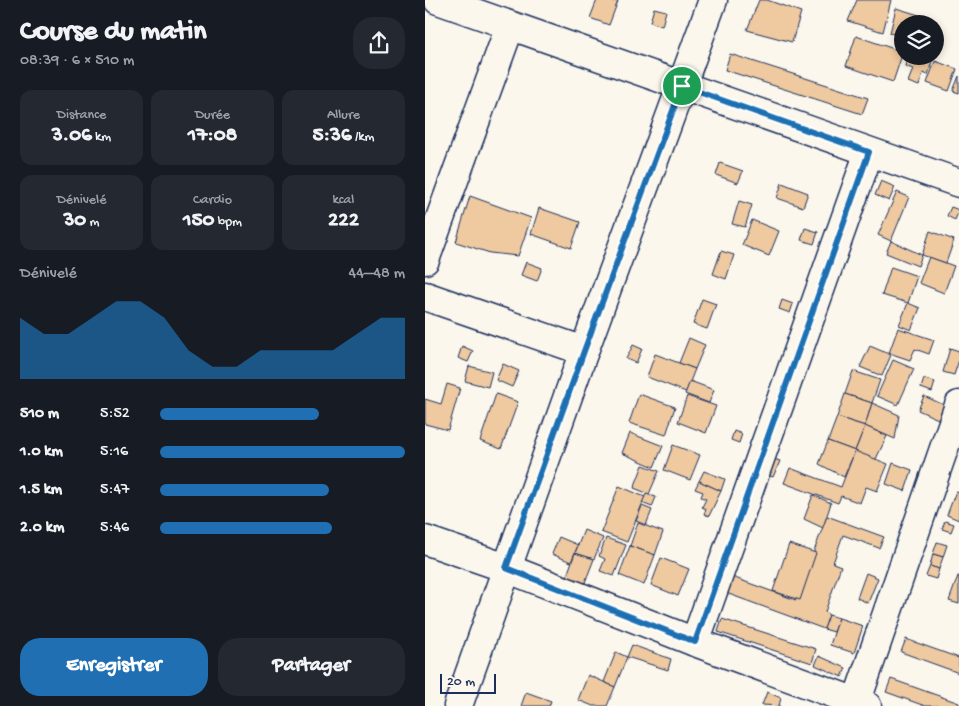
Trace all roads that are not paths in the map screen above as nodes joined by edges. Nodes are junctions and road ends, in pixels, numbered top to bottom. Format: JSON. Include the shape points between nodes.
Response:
{"nodes":[{"id":1,"x":438,"y":0,"type":"edge"},
{"id":2,"x":713,"y":0,"type":"edge"},
{"id":3,"x":510,"y":26,"type":"junction"},
{"id":4,"x":682,"y":86,"type":"junction"},
{"id":5,"x":869,"y":152,"type":"junction"},
{"id":6,"x":959,"y":183,"type":"edge"},
{"id":7,"x":425,"y":260,"type":"edge"},
{"id":8,"x":425,"y":296,"type":"edge"},
{"id":9,"x":584,"y":351,"type":"junction"},
{"id":10,"x":959,"y":405,"type":"edge"},
{"id":11,"x":425,"y":540,"type":"edge"},
{"id":12,"x":506,"y":568,"type":"junction"},
{"id":13,"x":695,"y":642,"type":"junction"},
{"id":14,"x":859,"y":705,"type":"edge"},
{"id":15,"x":458,"y":706,"type":"edge"}],
"edges":[{"from":1,"to":3,"type":"street"},
{"from":2,"to":4,"type":"street"},
{"from":3,"to":4,"type":"street"},
{"from":3,"to":7,"type":"street"},
{"from":4,"to":5,"type":"street"},
{"from":4,"to":9,"type":"street"},
{"from":5,"to":6,"type":"street"},
{"from":5,"to":13,"type":"street"},
{"from":8,"to":9,"type":"street"},
{"from":9,"to":12,"type":"street"},
{"from":10,"to":14,"type":"street"},
{"from":11,"to":12,"type":"street"},
{"from":12,"to":13,"type":"street"},
{"from":12,"to":15,"type":"street"},
{"from":13,"to":14,"type":"street"}]}
